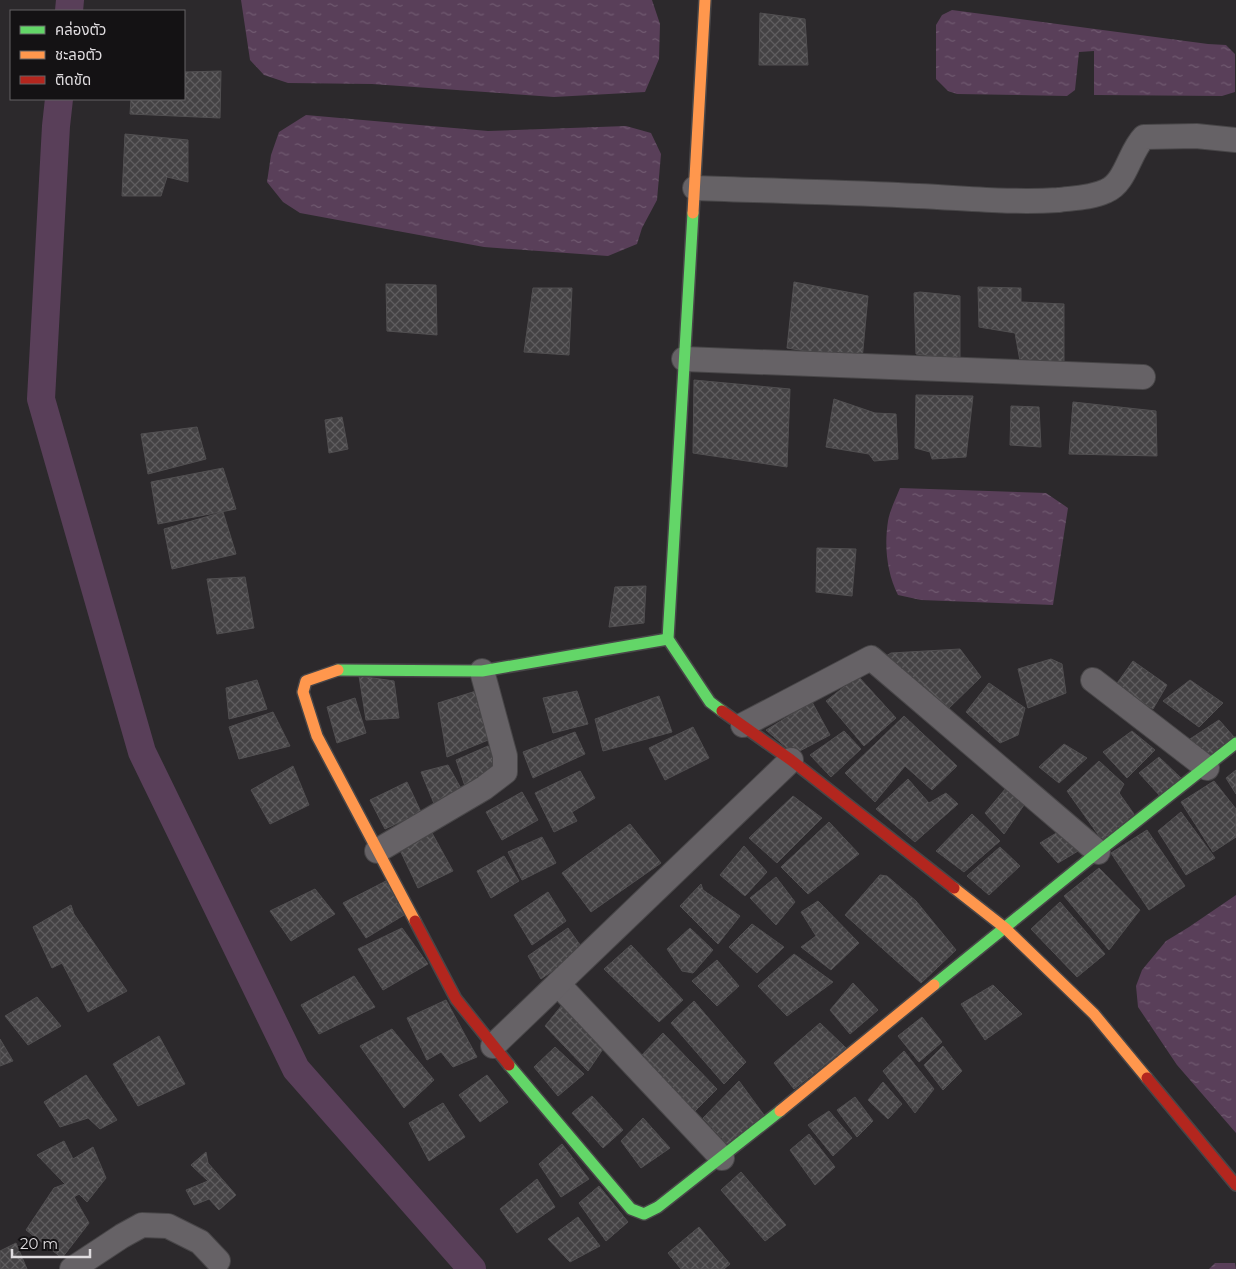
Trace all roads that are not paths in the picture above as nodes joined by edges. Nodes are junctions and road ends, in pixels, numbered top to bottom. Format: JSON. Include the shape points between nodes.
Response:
{"nodes":[{"id":1,"x":705,"y":0,"type":"edge"},
{"id":2,"x":1236,"y":140,"type":"edge"},
{"id":3,"x":695,"y":188,"type":"junction"},
{"id":4,"x":684,"y":358,"type":"junction"},
{"id":5,"x":1143,"y":377,"type":"dead end"},
{"id":6,"x":668,"y":639,"type":"junction"},
{"id":7,"x":482,"y":671,"type":"junction"},
{"id":8,"x":1093,"y":680,"type":"dead end"},
{"id":9,"x":743,"y":726,"type":"junction"},
{"id":10,"x":1236,"y":743,"type":"edge"},
{"id":11,"x":791,"y":760,"type":"junction"},
{"id":12,"x":1207,"y":768,"type":"junction"},
{"id":13,"x":377,"y":851,"type":"junction"},
{"id":14,"x":1098,"y":852,"type":"junction"},
{"id":15,"x":1005,"y":928,"type":"junction"},
{"id":16,"x":558,"y":984,"type":"junction"},
{"id":17,"x":493,"y":1046,"type":"junction"},
{"id":18,"x":722,"y":1158,"type":"junction"},
{"id":19,"x":1236,"y":1185,"type":"edge"},
{"id":20,"x":218,"y":1261,"type":"dead end"},
{"id":21,"x":72,"y":1269,"type":"edge"}],
"edges":[{"from":1,"to":3,"type":"street"},
{"from":2,"to":3,"type":"street","via":[[1196,136],[1144,137],[1137,144],[1122,178],[1108,191],[1083,198],[1031,202]]},
{"from":3,"to":4,"type":"street"},
{"from":4,"to":5,"type":"street"},
{"from":4,"to":6,"type":"street"},
{"from":6,"to":7,"type":"street"},
{"from":6,"to":9,"type":"street","via":[[710,702]]},
{"from":7,"to":13,"type":"street","via":[[505,756],[505,772],[484,788]]},
{"from":7,"to":13,"type":"street","via":[[335,670],[306,681],[303,692],[317,736]]},
{"from":8,"to":12,"type":"street"},
{"from":9,"to":11,"type":"street"},
{"from":9,"to":14,"type":"street","via":[[871,658]]},
{"from":10,"to":12,"type":"street"},
{"from":11,"to":15,"type":"street"},
{"from":11,"to":16,"type":"street"},
{"from":12,"to":14,"type":"street"},
{"from":13,"to":17,"type":"street","via":[[456,999]]},
{"from":14,"to":15,"type":"street"},
{"from":15,"to":18,"type":"street"},
{"from":15,"to":19,"type":"street","via":[[1094,1014]]},
{"from":16,"to":17,"type":"street"},
{"from":16,"to":18,"type":"street"},
{"from":17,"to":18,"type":"street","via":[[631,1209],[644,1214],[658,1207]]},
{"from":20,"to":21,"type":"street","via":[[200,1242],[168,1226],[142,1225]]}]}
